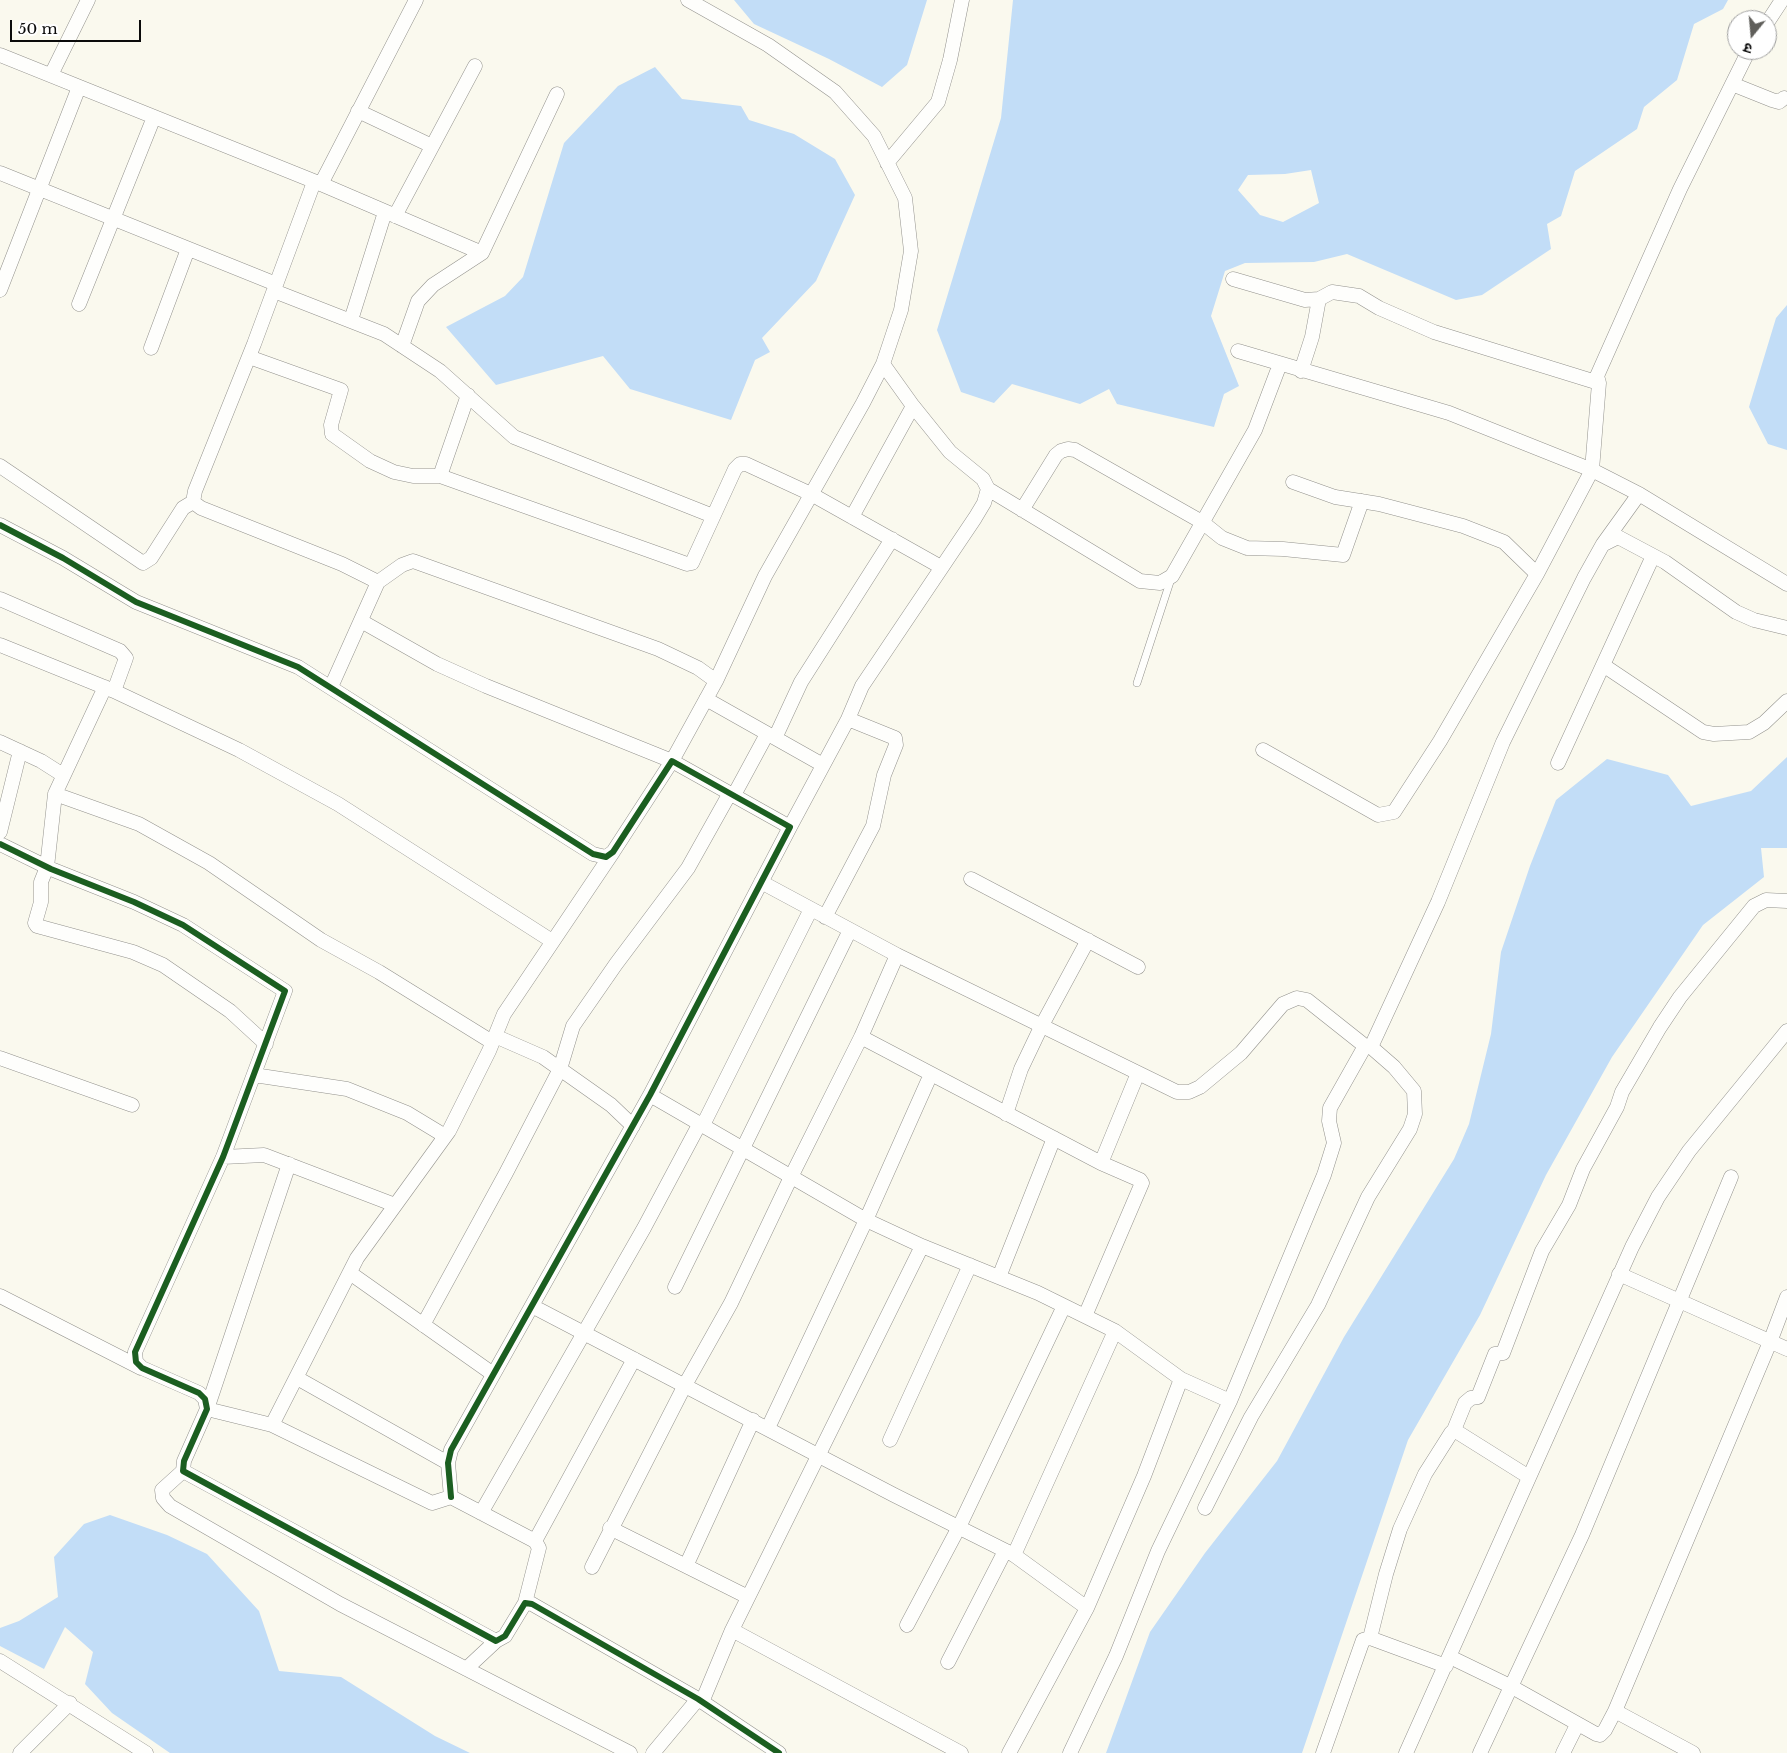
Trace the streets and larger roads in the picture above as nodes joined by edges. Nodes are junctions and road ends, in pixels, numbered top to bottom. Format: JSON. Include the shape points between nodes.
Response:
{"nodes":[{"id":1,"x":88,"y":0,"type":"edge"},
{"id":2,"x":416,"y":0,"type":"edge"},
{"id":3,"x":688,"y":0,"type":"edge"},
{"id":4,"x":962,"y":0,"type":"edge"},
{"id":5,"x":0,"y":55,"type":"edge"},
{"id":6,"x":1744,"y":60,"type":"edge"},
{"id":7,"x":474,"y":66,"type":"dead end"},
{"id":8,"x":51,"y":76,"type":"junction"},
{"id":9,"x":1732,"y":84,"type":"junction"},
{"id":10,"x":79,"y":87,"type":"junction"},
{"id":11,"x":557,"y":94,"type":"dead end"},
{"id":12,"x":1784,"y":98,"type":"dead end"},
{"id":13,"x":358,"y":111,"type":"junction"},
{"id":14,"x":154,"y":117,"type":"junction"},
{"id":15,"x":432,"y":146,"type":"junction"},
{"id":16,"x":888,"y":163,"type":"junction"},
{"id":17,"x":0,"y":173,"type":"edge"},
{"id":18,"x":318,"y":183,"type":"junction"},
{"id":19,"x":38,"y":188,"type":"junction"},
{"id":20,"x":390,"y":214,"type":"junction"},
{"id":21,"x":114,"y":219,"type":"junction"},
{"id":22,"x":188,"y":249,"type":"junction"},
{"id":23,"x":482,"y":253,"type":"junction"},
{"id":24,"x":1233,"y":280,"type":"dead end"},
{"id":25,"x":275,"y":288,"type":"junction"},
{"id":26,"x":0,"y":290,"type":"edge"},
{"id":27,"x":1319,"y":299,"type":"junction"},
{"id":28,"x":79,"y":304,"type":"dead end"},
{"id":29,"x":352,"y":320,"type":"junction"},
{"id":30,"x":402,"y":346,"type":"junction"},
{"id":31,"x":151,"y":348,"type":"dead end"},
{"id":32,"x":1238,"y":352,"type":"dead end"},
{"id":33,"x":249,"y":357,"type":"junction"},
{"id":34,"x":883,"y":364,"type":"junction"},
{"id":35,"x":1280,"y":364,"type":"junction"},
{"id":36,"x":1301,"y":371,"type":"junction"},
{"id":37,"x":1599,"y":383,"type":"junction"},
{"id":38,"x":468,"y":395,"type":"junction"},
{"id":39,"x":913,"y":406,"type":"junction"},
{"id":40,"x":0,"y":466,"type":"edge"},
{"id":41,"x":1592,"y":470,"type":"junction"},
{"id":42,"x":440,"y":476,"type":"junction"},
{"id":43,"x":1293,"y":482,"type":"dead end"},
{"id":44,"x":988,"y":489,"type":"junction"},
{"id":45,"x":811,"y":494,"type":"junction"},
{"id":46,"x":1639,"y":494,"type":"junction"},
{"id":47,"x":1362,"y":501,"type":"junction"},
{"id":48,"x":193,"y":502,"type":"junction"},
{"id":49,"x":1022,"y":510,"type":"junction"},
{"id":50,"x":714,"y":516,"type":"junction"},
{"id":51,"x":852,"y":517,"type":"junction"},
{"id":52,"x":1202,"y":522,"type":"junction"},
{"id":53,"x":0,"y":525,"type":"edge"},
{"id":54,"x":892,"y":539,"type":"junction"},
{"id":55,"x":1603,"y":544,"type":"junction"},
{"id":56,"x":1653,"y":556,"type":"junction"},
{"id":57,"x":941,"y":568,"type":"junction"},
{"id":58,"x":1537,"y":574,"type":"junction"},
{"id":59,"x":378,"y":582,"type":"junction"},
{"id":60,"x":1787,"y":584,"type":"edge"},
{"id":61,"x":0,"y":599,"type":"edge"},
{"id":62,"x":361,"y":621,"type":"junction"},
{"id":63,"x":1787,"y":628,"type":"edge"},
{"id":64,"x":0,"y":645,"type":"edge"},
{"id":65,"x":1603,"y":665,"type":"junction"},
{"id":66,"x":716,"y":681,"type":"junction"},
{"id":67,"x":331,"y":687,"type":"junction"},
{"id":68,"x":109,"y":689,"type":"junction"},
{"id":69,"x":706,"y":699,"type":"junction"},
{"id":70,"x":1787,"y":701,"type":"edge"},
{"id":71,"x":848,"y":719,"type":"junction"},
{"id":72,"x":771,"y":736,"type":"junction"},
{"id":73,"x":0,"y":742,"type":"edge"},
{"id":74,"x":1262,"y":750,"type":"dead end"},
{"id":75,"x":20,"y":751,"type":"junction"},
{"id":76,"x":672,"y":761,"type":"junction"},
{"id":77,"x":1558,"y":763,"type":"dead end"},
{"id":78,"x":824,"y":765,"type":"junction"},
{"id":79,"x":63,"y":775,"type":"junction"},
{"id":80,"x":55,"y":794,"type":"junction"},
{"id":81,"x":732,"y":794,"type":"junction"},
{"id":82,"x":790,"y":827,"type":"junction"},
{"id":83,"x":0,"y":832,"type":"edge"},
{"id":84,"x":0,"y":844,"type":"edge"},
{"id":85,"x":613,"y":852,"type":"junction"},
{"id":86,"x":48,"y":867,"type":"junction"},
{"id":87,"x":970,"y":879,"type":"dead end"},
{"id":88,"x":761,"y":882,"type":"junction"},
{"id":89,"x":1787,"y":901,"type":"edge"},
{"id":90,"x":811,"y":909,"type":"junction"},
{"id":91,"x":825,"y":917,"type":"junction"},
{"id":92,"x":850,"y":930,"type":"junction"},
{"id":93,"x":1088,"y":940,"type":"junction"},
{"id":94,"x":552,"y":941,"type":"junction"},
{"id":95,"x":897,"y":956,"type":"junction"},
{"id":96,"x":1138,"y":966,"type":"dead end"},
{"id":97,"x":1040,"y":1026,"type":"junction"},
{"id":98,"x":1787,"y":1031,"type":"edge"},
{"id":99,"x":861,"y":1037,"type":"junction"},
{"id":100,"x":494,"y":1039,"type":"junction"},
{"id":101,"x":266,"y":1044,"type":"junction"},
{"id":102,"x":1368,"y":1047,"type":"junction"},
{"id":103,"x":0,"y":1058,"type":"edge"},
{"id":104,"x":560,"y":1069,"type":"junction"},
{"id":105,"x":1138,"y":1073,"type":"junction"},
{"id":106,"x":931,"y":1074,"type":"junction"},
{"id":107,"x":254,"y":1075,"type":"junction"},
{"id":108,"x":650,"y":1095,"type":"junction"},
{"id":109,"x":132,"y":1105,"type":"dead end"},
{"id":110,"x":1006,"y":1114,"type":"junction"},
{"id":111,"x":702,"y":1124,"type":"junction"},
{"id":112,"x":633,"y":1126,"type":"junction"},
{"id":113,"x":445,"y":1136,"type":"junction"},
{"id":114,"x":1054,"y":1138,"type":"junction"},
{"id":115,"x":742,"y":1148,"type":"junction"},
{"id":116,"x":223,"y":1157,"type":"junction"},
{"id":117,"x":1101,"y":1163,"type":"junction"},
{"id":118,"x":289,"y":1164,"type":"junction"},
{"id":119,"x":791,"y":1177,"type":"junction"},
{"id":120,"x":1731,"y":1177,"type":"dead end"},
{"id":121,"x":395,"y":1205,"type":"junction"},
{"id":122,"x":866,"y":1220,"type":"junction"},
{"id":123,"x":922,"y":1246,"type":"junction"},
{"id":124,"x":970,"y":1264,"type":"junction"},
{"id":125,"x":350,"y":1273,"type":"junction"},
{"id":126,"x":1619,"y":1274,"type":"junction"},
{"id":127,"x":999,"y":1277,"type":"junction"},
{"id":128,"x":675,"y":1287,"type":"dead end"},
{"id":129,"x":0,"y":1296,"type":"edge"},
{"id":130,"x":1787,"y":1296,"type":"edge"},
{"id":131,"x":1680,"y":1301,"type":"junction"},
{"id":132,"x":532,"y":1306,"type":"junction"},
{"id":133,"x":1064,"y":1306,"type":"junction"},
{"id":134,"x":1085,"y":1316,"type":"junction"},
{"id":135,"x":423,"y":1324,"type":"junction"},
{"id":136,"x":1115,"y":1331,"type":"junction"},
{"id":137,"x":583,"y":1332,"type":"junction"},
{"id":138,"x":1770,"y":1342,"type":"junction"},
{"id":139,"x":1787,"y":1349,"type":"edge"},
{"id":140,"x":634,"y":1359,"type":"junction"},
{"id":141,"x":142,"y":1368,"type":"junction"},
{"id":142,"x":493,"y":1374,"type":"junction"},
{"id":143,"x":297,"y":1378,"type":"junction"},
{"id":144,"x":1181,"y":1379,"type":"junction"},
{"id":145,"x":685,"y":1385,"type":"junction"},
{"id":146,"x":1230,"y":1401,"type":"junction"},
{"id":147,"x":207,"y":1409,"type":"junction"},
{"id":148,"x":753,"y":1420,"type":"junction"},
{"id":149,"x":272,"y":1425,"type":"junction"},
{"id":150,"x":768,"y":1428,"type":"junction"},
{"id":151,"x":1454,"y":1430,"type":"junction"},
{"id":152,"x":890,"y":1440,"type":"dead end"},
{"id":153,"x":819,"y":1454,"type":"junction"},
{"id":154,"x":448,"y":1463,"type":"junction"},
{"id":155,"x":183,"y":1471,"type":"junction"},
{"id":156,"x":1529,"y":1477,"type":"junction"},
{"id":157,"x":451,"y":1498,"type":"junction"},
{"id":158,"x":1205,"y":1508,"type":"dead end"},
{"id":159,"x":480,"y":1513,"type":"junction"},
{"id":160,"x":959,"y":1527,"type":"junction"},
{"id":161,"x":610,"y":1528,"type":"junction"},
{"id":162,"x":535,"y":1541,"type":"junction"},
{"id":163,"x":1009,"y":1553,"type":"junction"},
{"id":164,"x":686,"y":1566,"type":"junction"},
{"id":165,"x":592,"y":1567,"type":"dead end"},
{"id":166,"x":748,"y":1597,"type":"junction"},
{"id":167,"x":525,"y":1603,"type":"junction"},
{"id":168,"x":1087,"y":1608,"type":"junction"},
{"id":169,"x":907,"y":1625,"type":"dead end"},
{"id":170,"x":732,"y":1630,"type":"junction"},
{"id":171,"x":1370,"y":1638,"type":"junction"},
{"id":172,"x":496,"y":1641,"type":"junction"},
{"id":173,"x":0,"y":1661,"type":"edge"},
{"id":174,"x":948,"y":1662,"type":"dead end"},
{"id":175,"x":1448,"y":1662,"type":"junction"},
{"id":176,"x":466,"y":1669,"type":"junction"},
{"id":177,"x":1512,"y":1687,"type":"junction"},
{"id":178,"x":700,"y":1701,"type":"junction"},
{"id":179,"x":70,"y":1703,"type":"junction"},
{"id":180,"x":1615,"y":1711,"type":"junction"},
{"id":181,"x":1577,"y":1725,"type":"junction"},
{"id":182,"x":20,"y":1753,"type":"edge"},
{"id":183,"x":146,"y":1753,"type":"edge"},
{"id":184,"x":630,"y":1753,"type":"edge"},
{"id":185,"x":653,"y":1753,"type":"edge"},
{"id":186,"x":779,"y":1753,"type":"edge"},
{"id":187,"x":961,"y":1753,"type":"edge"},
{"id":188,"x":1009,"y":1753,"type":"edge"},
{"id":189,"x":1070,"y":1753,"type":"edge"},
{"id":190,"x":1323,"y":1753,"type":"edge"},
{"id":191,"x":1406,"y":1753,"type":"edge"},
{"id":192,"x":1480,"y":1753,"type":"edge"},
{"id":193,"x":1564,"y":1753,"type":"edge"},
{"id":194,"x":1693,"y":1753,"type":"edge"}],
"edges":[{"from":1,"to":8,"type":"street"},
{"from":2,"to":13,"type":"street"},
{"from":3,"to":16,"type":"street","via":[[768,45],[836,92],[874,136]]},
{"from":4,"to":16,"type":"street","via":[[938,102]]},
{"from":5,"to":8,"type":"street"},
{"from":6,"to":9,"type":"street"},
{"from":7,"to":15,"type":"street"},
{"from":8,"to":10,"type":"street"},
{"from":9,"to":12,"type":"street","via":[[1778,102]]},
{"from":9,"to":37,"type":"street","via":[[1624,314],[1597,376]]},
{"from":10,"to":14,"type":"street"},
{"from":10,"to":19,"type":"street"},
{"from":11,"to":23,"type":"street"},
{"from":13,"to":15,"type":"street"},
{"from":13,"to":18,"type":"street"},
{"from":14,"to":18,"type":"street"},
{"from":14,"to":21,"type":"street"},
{"from":15,"to":20,"type":"street"},
{"from":16,"to":34,"type":"street","via":[[905,198],[911,251],[902,310]]},
{"from":17,"to":19,"type":"street"},
{"from":18,"to":20,"type":"street"},
{"from":18,"to":25,"type":"street"},
{"from":19,"to":21,"type":"street"},
{"from":19,"to":26,"type":"street"},
{"from":20,"to":23,"type":"street"},
{"from":20,"to":29,"type":"street"},
{"from":21,"to":22,"type":"street"},
{"from":21,"to":28,"type":"street"},
{"from":22,"to":25,"type":"street"},
{"from":22,"to":31,"type":"street"},
{"from":23,"to":30,"type":"street","via":[[433,285],[418,301]]},
{"from":24,"to":27,"type":"street","via":[[1305,300]]},
{"from":25,"to":29,"type":"street"},
{"from":25,"to":33,"type":"street"},
{"from":27,"to":36,"type":"street"},
{"from":27,"to":37,"type":"street","via":[[1332,292],[1359,296],[1434,332]]},
{"from":29,"to":30,"type":"street"},
{"from":30,"to":38,"type":"street","via":[[440,370]]},
{"from":32,"to":35,"type":"street"},
{"from":33,"to":42,"type":"street","via":[[341,390],[332,434],[370,461],[394,472]]},
{"from":33,"to":48,"type":"street","via":[[194,491]]},
{"from":34,"to":39,"type":"street"},
{"from":34,"to":45,"type":"street"},
{"from":35,"to":36,"type":"street"},
{"from":35,"to":52,"type":"street","via":[[1255,430]]},
{"from":36,"to":41,"type":"street","via":[[1450,413]]},
{"from":37,"to":41,"type":"street"},
{"from":38,"to":42,"type":"street"},
{"from":38,"to":50,"type":"street","via":[[514,437]]},
{"from":39,"to":44,"type":"street","via":[[950,452],[983,479]]},
{"from":39,"to":51,"type":"street"},
{"from":40,"to":48,"type":"street","via":[[143,563],[151,558],[183,508]]},
{"from":41,"to":46,"type":"street"},
{"from":41,"to":58,"type":"street"},
{"from":42,"to":50,"type":"street","via":[[687,564],[692,563]]},
{"from":43,"to":47,"type":"street","via":[[1335,497]]},
{"from":44,"to":49,"type":"street"},
{"from":44,"to":57,"type":"street","via":[[984,503]]},
{"from":45,"to":50,"type":"street","via":[[740,464]]},
{"from":45,"to":51,"type":"street"},
{"from":45,"to":66,"type":"street","via":[[765,576]]},
{"from":46,"to":55,"type":"street"},
{"from":46,"to":60,"type":"street"},
{"from":47,"to":52,"type":"street","via":[[1345,553],[1339,556],[1283,548],[1246,548],[1222,538]]},
{"from":47,"to":58,"type":"street","via":[[1463,526],[1504,542]]},
{"from":48,"to":59,"type":"street"},
{"from":49,"to":52,"type":"street","via":[[1056,455],[1068,449]]},
{"from":49,"to":52,"type":"street","via":[[1140,581],[1160,583],[1172,576]]},
{"from":51,"to":54,"type":"street"},
{"from":53,"to":67,"type":"street","via":[[136,602],[298,667]]},
{"from":54,"to":57,"type":"street"},
{"from":54,"to":72,"type":"street","via":[[801,682]]},
{"from":55,"to":56,"type":"street","via":[[1618,538]]},
{"from":55,"to":102,"type":"street","via":[[1503,742],[1438,902]]},
{"from":56,"to":63,"type":"street","via":[[1736,612]]},
{"from":56,"to":65,"type":"street"},
{"from":57,"to":71,"type":"street","via":[[862,686]]},
{"from":58,"to":74,"type":"street","via":[[1440,741],[1394,812],[1378,815]]},
{"from":59,"to":62,"type":"street"},
{"from":59,"to":66,"type":"street","via":[[413,561],[658,649],[698,668]]},
{"from":61,"to":68,"type":"street","via":[[120,651],[126,658]]},
{"from":62,"to":67,"type":"street"},
{"from":62,"to":76,"type":"street","via":[[478,683]]},
{"from":64,"to":68,"type":"street"},
{"from":65,"to":70,"type":"street","via":[[1703,732],[1748,732],[1764,723]]},
{"from":65,"to":77,"type":"street"},
{"from":66,"to":69,"type":"street"},
{"from":67,"to":85,"type":"street","via":[[594,854],[606,857]]},
{"from":68,"to":79,"type":"street"},
{"from":68,"to":94,"type":"street","via":[[239,750],[338,804]]},
{"from":69,"to":72,"type":"street"},
{"from":69,"to":76,"type":"street"},
{"from":71,"to":78,"type":"street"},
{"from":71,"to":91,"type":"street","via":[[895,738],[896,745],[884,775],[873,826]]},
{"from":72,"to":78,"type":"street"},
{"from":72,"to":81,"type":"street"},
{"from":73,"to":75,"type":"street"},
{"from":75,"to":79,"type":"street"},
{"from":75,"to":83,"type":"street"},
{"from":76,"to":81,"type":"street"},
{"from":76,"to":85,"type":"street"},
{"from":78,"to":82,"type":"street"},
{"from":79,"to":80,"type":"street"},
{"from":80,"to":86,"type":"street"},
{"from":80,"to":100,"type":"street","via":[[148,828],[209,863],[321,940]]},
{"from":81,"to":82,"type":"street"},
{"from":81,"to":104,"type":"street","via":[[688,868],[584,1008],[573,1026]]},
{"from":82,"to":88,"type":"street"},
{"from":84,"to":86,"type":"street"},
{"from":85,"to":94,"type":"street"},
{"from":86,"to":101,"type":"street","via":[[41,882],[37,926],[134,952],[163,966],[230,1010]]},
{"from":86,"to":101,"type":"street","via":[[183,924],[284,989],[286,994]]},
{"from":87,"to":93,"type":"street"},
{"from":88,"to":90,"type":"street"},
{"from":88,"to":108,"type":"street"},
{"from":89,"to":151,"type":"street","via":[[1766,900],[1754,906],[1680,997],[1660,1027],[1622,1092],[1582,1169],[1569,1205],[1542,1251],[1503,1353],[1495,1354],[1478,1397],[1465,1403]]},
{"from":90,"to":91,"type":"street"},
{"from":90,"to":111,"type":"street"},
{"from":91,"to":92,"type":"street"},
{"from":92,"to":95,"type":"street"},
{"from":92,"to":115,"type":"street"},
{"from":93,"to":96,"type":"street"},
{"from":93,"to":97,"type":"street"},
{"from":94,"to":100,"type":"street","via":[[504,1014]]},
{"from":95,"to":97,"type":"street"},
{"from":95,"to":99,"type":"street"},
{"from":97,"to":105,"type":"street"},
{"from":97,"to":110,"type":"street"},
{"from":98,"to":126,"type":"street","via":[[1689,1151],[1658,1197]]},
{"from":99,"to":106,"type":"street"},
{"from":99,"to":119,"type":"street"},
{"from":100,"to":104,"type":"street","via":[[543,1057]]},
{"from":100,"to":113,"type":"street","via":[[458,1116]]},
{"from":101,"to":107,"type":"street"},
{"from":102,"to":105,"type":"street","via":[[1307,1000],[1297,998],[1283,1004],[1240,1053],[1200,1087],[1189,1092],[1177,1092]]},
{"from":102,"to":146,"type":"street","via":[[1330,1108],[1333,1150]]},
{"from":102,"to":158,"type":"street","via":[[1394,1067],[1414,1091],[1410,1129],[1368,1197],[1318,1306],[1251,1416]]},
{"from":103,"to":109,"type":"street"},
{"from":104,"to":112,"type":"street","via":[[611,1105]]},
{"from":104,"to":135,"type":"street"},
{"from":105,"to":117,"type":"street"},
{"from":106,"to":110,"type":"street"},
{"from":106,"to":122,"type":"street"},
{"from":107,"to":113,"type":"street","via":[[347,1089],[407,1113]]},
{"from":107,"to":116,"type":"street"},
{"from":108,"to":111,"type":"street"},
{"from":108,"to":112,"type":"street"},
{"from":110,"to":114,"type":"street"},
{"from":111,"to":115,"type":"street"},
{"from":111,"to":137,"type":"street"},
{"from":112,"to":132,"type":"street"},
{"from":113,"to":121,"type":"street"},
{"from":114,"to":117,"type":"street"},
{"from":114,"to":127,"type":"street"},
{"from":115,"to":119,"type":"street"},
{"from":115,"to":128,"type":"street"},
{"from":116,"to":118,"type":"street","via":[[264,1155]]},
{"from":116,"to":141,"type":"street","via":[[135,1352],[136,1362]]},
{"from":117,"to":134,"type":"street","via":[[1142,1183]]},
{"from":118,"to":121,"type":"street"},
{"from":118,"to":147,"type":"street"},
{"from":119,"to":122,"type":"street"},
{"from":119,"to":145,"type":"street","via":[[732,1303]]},
{"from":120,"to":131,"type":"street"},
{"from":121,"to":125,"type":"street"},
{"from":122,"to":123,"type":"street"},
{"from":122,"to":150,"type":"street"},
{"from":123,"to":124,"type":"street"},
{"from":123,"to":153,"type":"street"},
{"from":124,"to":127,"type":"street"},
{"from":124,"to":152,"type":"street"},
{"from":125,"to":135,"type":"street"},
{"from":125,"to":143,"type":"street"},
{"from":126,"to":131,"type":"street"},
{"from":126,"to":156,"type":"street"},
{"from":127,"to":133,"type":"street"},
{"from":129,"to":141,"type":"street"},
{"from":130,"to":138,"type":"street"},
{"from":131,"to":138,"type":"street"},
{"from":131,"to":177,"type":"street","via":[[1582,1535]]},
{"from":132,"to":137,"type":"street"},
{"from":132,"to":142,"type":"street"},
{"from":133,"to":134,"type":"street"},
{"from":133,"to":160,"type":"street"},
{"from":134,"to":136,"type":"street"},
{"from":135,"to":142,"type":"street"},
{"from":136,"to":144,"type":"street"},
{"from":136,"to":163,"type":"street"},
{"from":137,"to":140,"type":"street"},
{"from":137,"to":159,"type":"street"},
{"from":138,"to":139,"type":"street"},
{"from":138,"to":180,"type":"street"},
{"from":140,"to":145,"type":"street"},
{"from":140,"to":162,"type":"street"},
{"from":141,"to":147,"type":"street","via":[[199,1394],[205,1399]]},
{"from":142,"to":154,"type":"street","via":[[451,1450]]},
{"from":143,"to":149,"type":"street"},
{"from":143,"to":154,"type":"street"},
{"from":144,"to":146,"type":"street"},
{"from":144,"to":168,"type":"street","via":[[1144,1476]]},
{"from":145,"to":148,"type":"street"},
{"from":145,"to":161,"type":"street"},
{"from":146,"to":189,"type":"street","via":[[1158,1551],[1116,1656]]},
{"from":147,"to":149,"type":"street"},
{"from":147,"to":155,"type":"street"},
{"from":148,"to":150,"type":"street"},
{"from":148,"to":164,"type":"street"},
{"from":149,"to":157,"type":"street","via":[[432,1504]]},
{"from":150,"to":153,"type":"street"},
{"from":151,"to":156,"type":"street"},
{"from":151,"to":171,"type":"street","via":[[1438,1451],[1400,1529]]},
{"from":153,"to":160,"type":"street"},
{"from":153,"to":166,"type":"street"},
{"from":154,"to":157,"type":"street"},
{"from":155,"to":172,"type":"street"},
{"from":155,"to":176,"type":"street","via":[[162,1490],[163,1498],[170,1506],[340,1604]]},
{"from":156,"to":175,"type":"street"},
{"from":157,"to":159,"type":"street"},
{"from":159,"to":162,"type":"street"},
{"from":160,"to":163,"type":"street"},
{"from":160,"to":169,"type":"street"},
{"from":161,"to":164,"type":"street"},
{"from":161,"to":165,"type":"street"},
{"from":162,"to":167,"type":"street","via":[[538,1548]]},
{"from":163,"to":168,"type":"street"},
{"from":163,"to":174,"type":"street"},
{"from":164,"to":166,"type":"street"},
{"from":166,"to":170,"type":"street"},
{"from":167,"to":172,"type":"street","via":[[505,1636]]},
{"from":167,"to":178,"type":"street","via":[[532,1604]]},
{"from":168,"to":188,"type":"street"},
{"from":170,"to":178,"type":"street"},
{"from":170,"to":187,"type":"street"},
{"from":171,"to":175,"type":"street"},
{"from":171,"to":190,"type":"street","via":[[1361,1642]]},
{"from":172,"to":176,"type":"street"},
{"from":173,"to":179,"type":"street"},
{"from":175,"to":177,"type":"street"},
{"from":175,"to":191,"type":"street"},
{"from":176,"to":184,"type":"street"},
{"from":177,"to":181,"type":"street"},
{"from":177,"to":192,"type":"street"},
{"from":178,"to":185,"type":"street"},
{"from":178,"to":186,"type":"street"},
{"from":179,"to":182,"type":"street"},
{"from":179,"to":183,"type":"street"},
{"from":180,"to":181,"type":"street","via":[[1600,1735]]},
{"from":180,"to":194,"type":"street"},
{"from":181,"to":193,"type":"street"}]}
